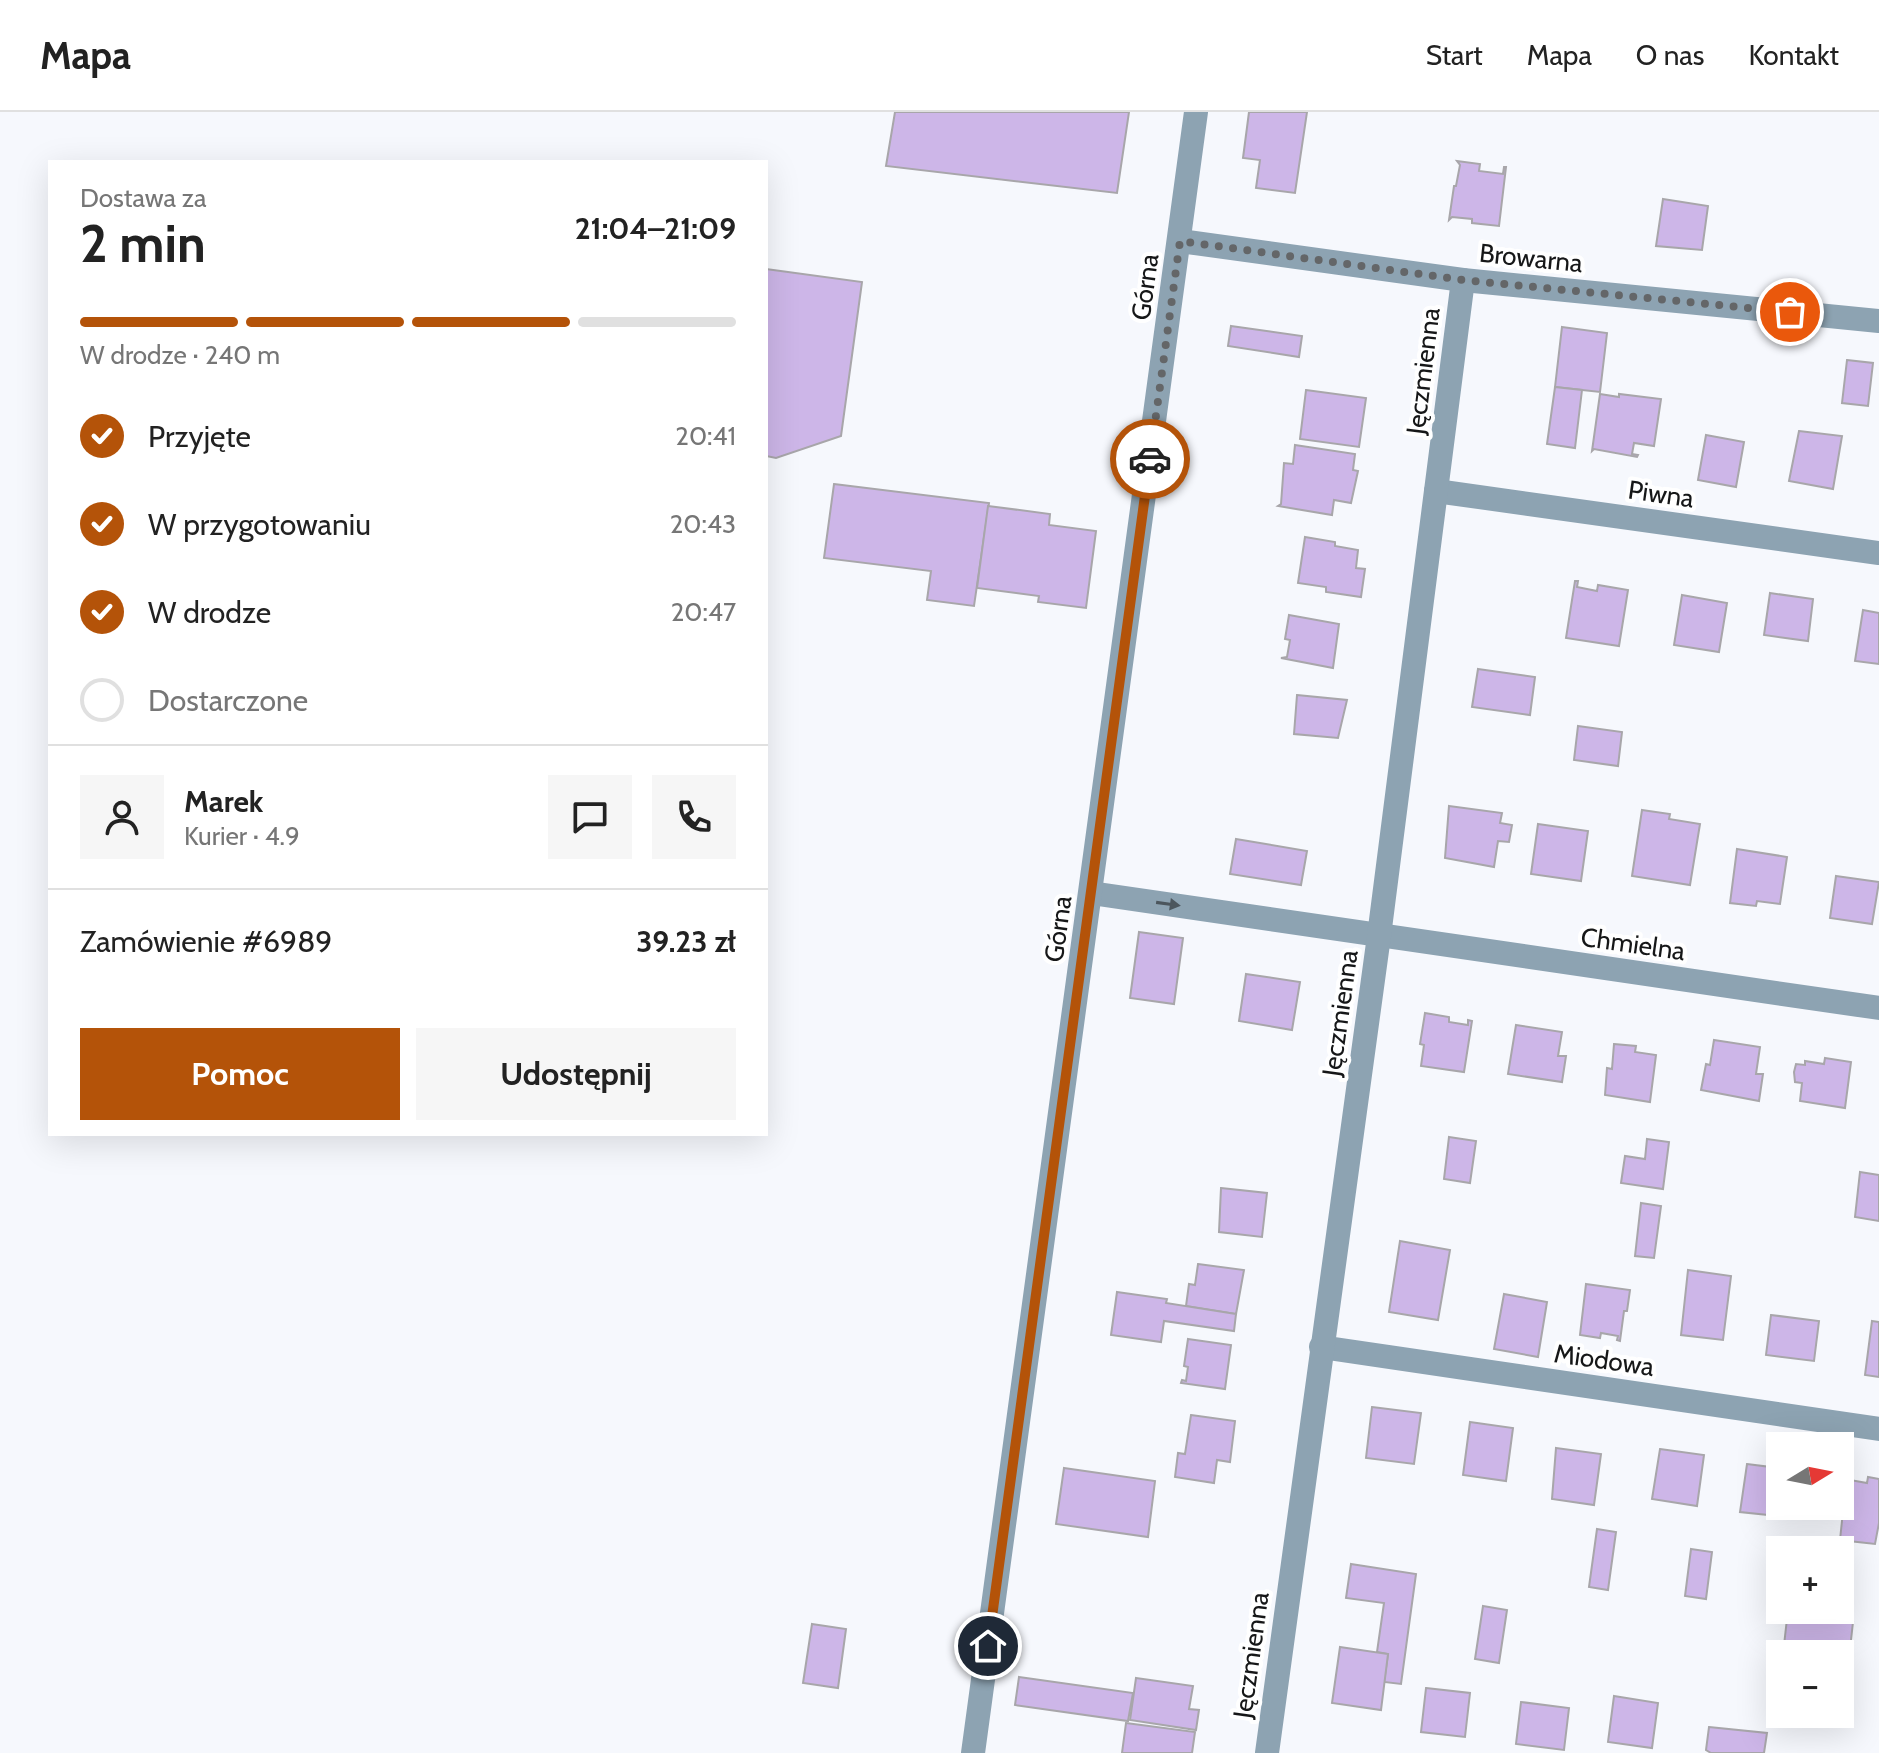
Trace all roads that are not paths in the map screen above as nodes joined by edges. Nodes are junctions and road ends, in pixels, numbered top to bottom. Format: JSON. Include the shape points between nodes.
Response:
{"nodes":[{"id":1,"x":1196,"y":112,"type":"edge"},
{"id":2,"x":1180,"y":241,"type":"junction"},
{"id":3,"x":1463,"y":280,"type":"junction"},
{"id":4,"x":1879,"y":321,"type":"edge"},
{"id":5,"x":1436,"y":491,"type":"junction"},
{"id":6,"x":1879,"y":553,"type":"edge"},
{"id":7,"x":1091,"y":893,"type":"junction"},
{"id":8,"x":1379,"y":936,"type":"junction"},
{"id":9,"x":1879,"y":1008,"type":"edge"},
{"id":10,"x":1321,"y":1347,"type":"junction"},
{"id":11,"x":1879,"y":1429,"type":"edge"},
{"id":12,"x":973,"y":1753,"type":"edge"},
{"id":13,"x":1267,"y":1753,"type":"edge"}],
"edges":[{"from":1,"to":2,"type":"street","name":"Górna"},
{"from":2,"to":3,"type":"street","name":"Browarna"},
{"from":2,"to":7,"type":"street","name":"Górna"},
{"from":3,"to":4,"type":"street","name":"Browarna"},
{"from":3,"to":5,"type":"street","name":"Jęczmienna"},
{"from":5,"to":6,"type":"street","name":"Piwna"},
{"from":5,"to":8,"type":"street","name":"Jęczmienna"},
{"from":7,"to":8,"type":"street","name":"Chmielna","one_way":true},
{"from":7,"to":12,"type":"street","name":"Górna"},
{"from":8,"to":9,"type":"street","name":"Chmielna"},
{"from":8,"to":10,"type":"street","name":"Jęczmienna"},
{"from":10,"to":11,"type":"street","name":"Miodowa"},
{"from":10,"to":13,"type":"street","name":"Jęczmienna"}]}
